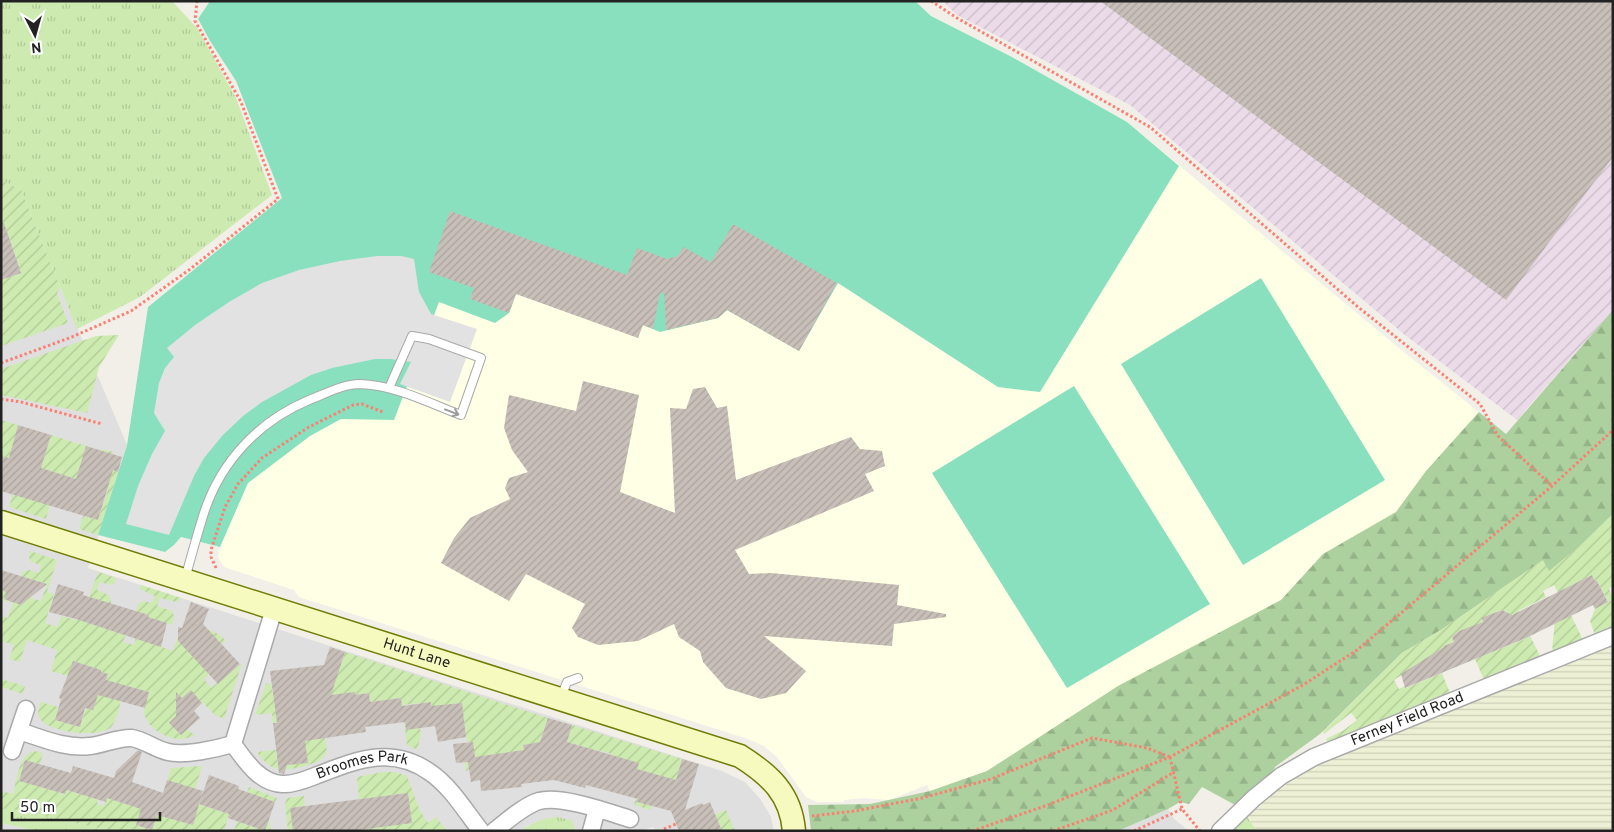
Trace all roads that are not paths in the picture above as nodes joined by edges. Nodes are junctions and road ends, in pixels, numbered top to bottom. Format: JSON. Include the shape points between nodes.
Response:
{"nodes":[{"id":1,"x":390,"y":388,"type":"junction"},
{"id":2,"x":1,"y":522,"type":"edge"},
{"id":3,"x":184,"y":581,"type":"junction"},
{"id":4,"x":274,"y":609,"type":"junction"},
{"id":5,"x":1613,"y":636,"type":"edge"},
{"id":6,"x":578,"y":678,"type":"dead end"},
{"id":7,"x":560,"y":700,"type":"junction"},
{"id":8,"x":26,"y":709,"type":"dead end"},
{"id":9,"x":19,"y":731,"type":"junction"},
{"id":10,"x":233,"y":744,"type":"junction"},
{"id":11,"x":12,"y":752,"type":"dead end"},
{"id":12,"x":597,"y":810,"type":"junction"},
{"id":13,"x":630,"y":819,"type":"dead end"},
{"id":14,"x":800,"y":824,"type":"edge"},
{"id":15,"x":480,"y":831,"type":"edge"},
{"id":16,"x":494,"y":831,"type":"edge"},
{"id":17,"x":591,"y":831,"type":"edge"},
{"id":18,"x":1220,"y":831,"type":"edge"}],
"edges":[{"from":1,"to":1,"type":"lane","one_way":true,"via":[[461,416],[481,358],[412,336]]},
{"from":1,"to":3,"type":"lane","via":[[359,384],[338,388],[280,415],[256,432],[223,471],[204,512]]},
{"from":2,"to":3,"type":"street","name":"Hunt Lane"},
{"from":3,"to":4,"type":"street","name":"Hunt Lane"},
{"from":4,"to":7,"type":"street","name":"Hunt Lane"},
{"from":4,"to":10,"type":"street"},
{"from":5,"to":18,"type":"street","name":"Ferney Field Road","via":[[1314,757],[1281,776]]},
{"from":6,"to":7,"type":"lane","via":[[565,684]]},
{"from":7,"to":14,"type":"street","name":"Hunt Lane","via":[[740,756],[775,782]]},
{"from":8,"to":9,"type":"street"},
{"from":9,"to":10,"type":"street","via":[[79,747],[130,738],[172,752],[192,752]]},
{"from":9,"to":11,"type":"street"},
{"from":10,"to":15,"type":"street","name":"Broomes Park","via":[[254,771],[282,785],[367,758],[402,760],[431,773]]},
{"from":12,"to":13,"type":"street"},
{"from":12,"to":16,"type":"street","via":[[570,802],[538,801]]},
{"from":12,"to":17,"type":"street"}]}
